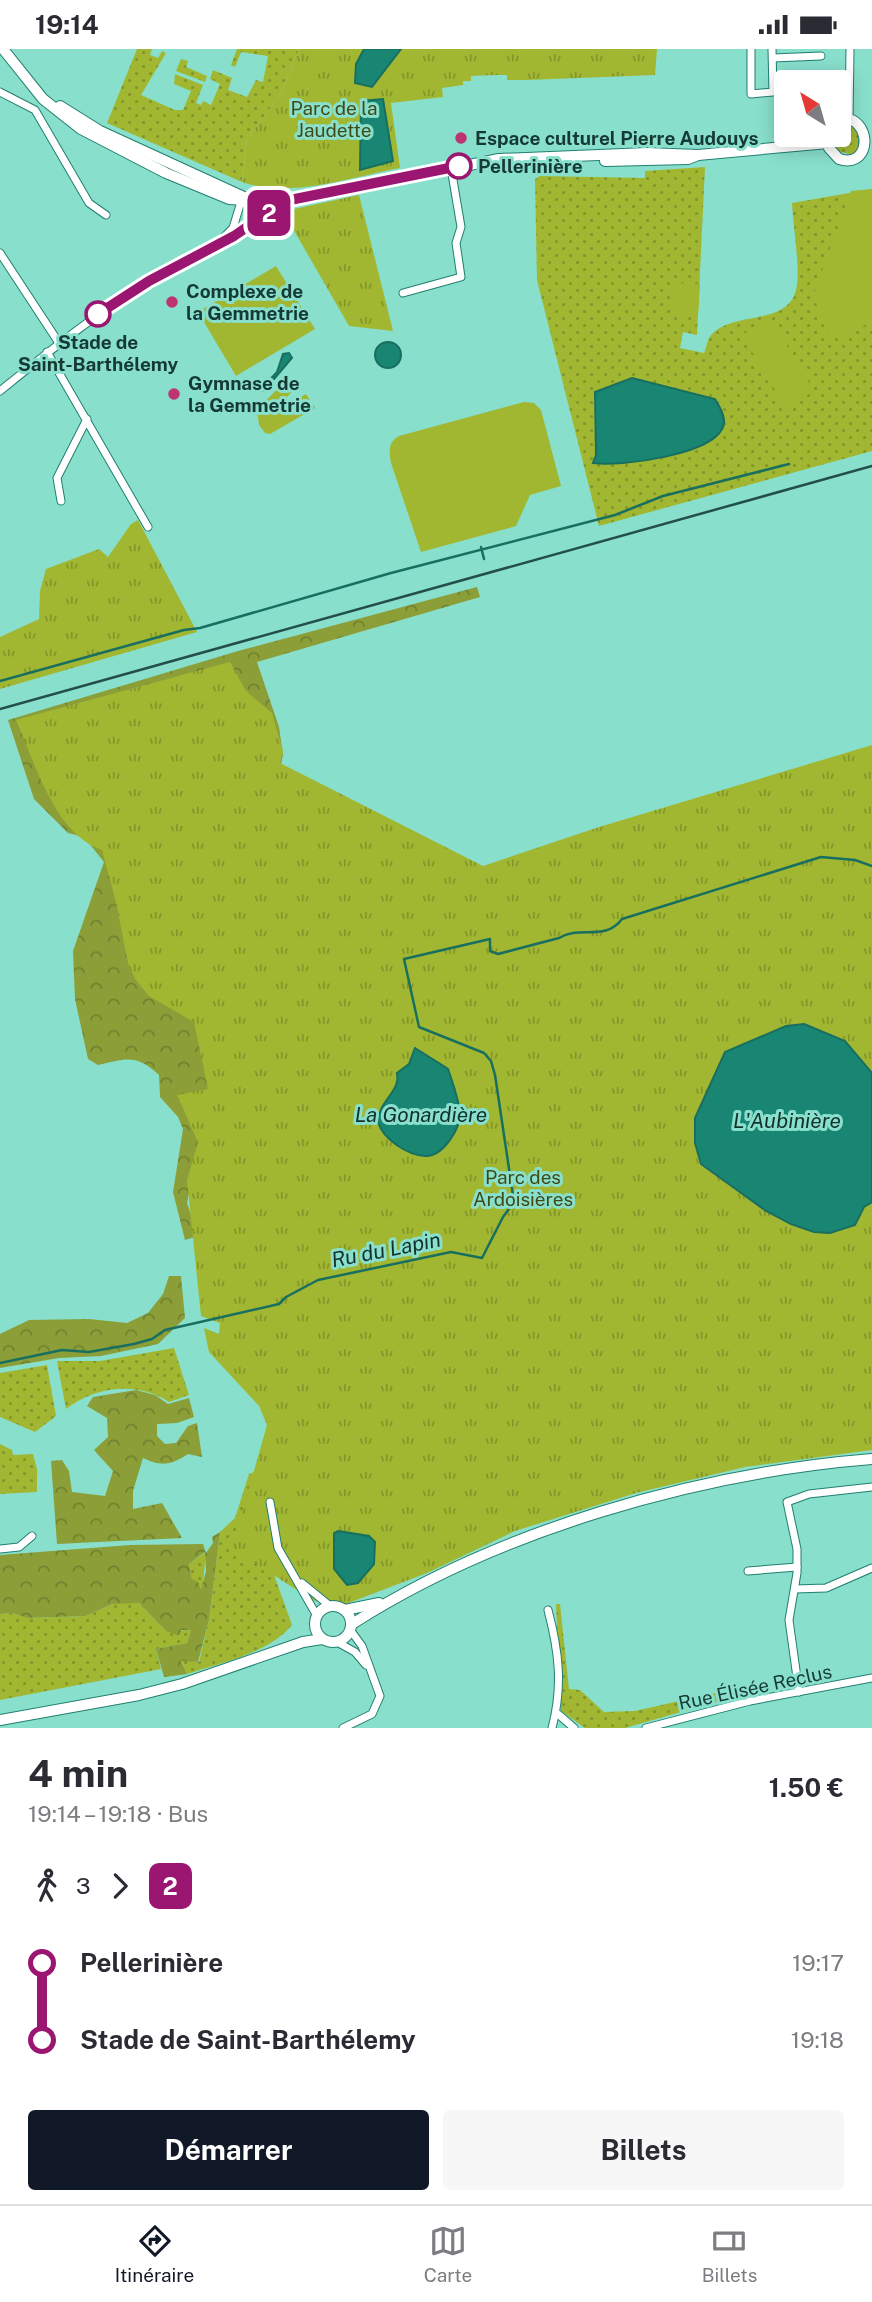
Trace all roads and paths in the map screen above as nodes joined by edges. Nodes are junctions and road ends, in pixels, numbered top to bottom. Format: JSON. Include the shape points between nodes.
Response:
{"nodes":[{"id":1,"x":3,"y":49,"type":"edge"},
{"id":2,"x":751,"y":49,"type":"edge"},
{"id":3,"x":850,"y":49,"type":"edge"},
{"id":4,"x":773,"y":53,"type":"edge"},
{"id":5,"x":821,"y":56,"type":"dead end"},
{"id":6,"x":848,"y":70,"type":"edge"},
{"id":7,"x":30,"y":83,"type":"junction"},
{"id":8,"x":0,"y":92,"type":"edge"},
{"id":9,"x":851,"y":122,"type":"edge"},
{"id":10,"x":871,"y":141,"type":"edge"},
{"id":11,"x":774,"y":146,"type":"edge"},
{"id":12,"x":831,"y":147,"type":"edge"},
{"id":13,"x":451,"y":168,"type":"junction"},
{"id":14,"x":229,"y":199,"type":"junction"},
{"id":15,"x":249,"y":199,"type":"junction"},
{"id":16,"x":285,"y":201,"type":"junction"},
{"id":17,"x":236,"y":212,"type":"junction"},
{"id":18,"x":106,"y":215,"type":"dead end"},
{"id":19,"x":248,"y":226,"type":"junction"},
{"id":20,"x":219,"y":242,"type":"junction"},
{"id":21,"x":0,"y":253,"type":"edge"},
{"id":22,"x":403,"y":293,"type":"dead end"},
{"id":23,"x":59,"y":343,"type":"junction"},
{"id":24,"x":47,"y":352,"type":"junction"},
{"id":25,"x":0,"y":391,"type":"edge"},
{"id":26,"x":87,"y":419,"type":"junction"},
{"id":27,"x":61,"y":501,"type":"dead end"},
{"id":28,"x":148,"y":527,"type":"dead end"},
{"id":29,"x":872,"y":1459,"type":"edge"},
{"id":30,"x":872,"y":1487,"type":"edge"},
{"id":31,"x":270,"y":1502,"type":"dead end"},
{"id":32,"x":32,"y":1536,"type":"dead end"},
{"id":33,"x":0,"y":1549,"type":"edge"},
{"id":34,"x":797,"y":1567,"type":"junction"},
{"id":35,"x":872,"y":1568,"type":"edge"},
{"id":36,"x":748,"y":1571,"type":"dead end"},
{"id":37,"x":297,"y":1578,"type":"junction"},
{"id":38,"x":795,"y":1589,"type":"junction"},
{"id":39,"x":405,"y":1594,"type":"junction"},
{"id":40,"x":330,"y":1606,"type":"junction"},
{"id":41,"x":345,"y":1610,"type":"junction"},
{"id":42,"x":548,"y":1610,"type":"dead end"},
{"id":43,"x":316,"y":1620,"type":"junction"},
{"id":44,"x":351,"y":1627,"type":"junction"},
{"id":45,"x":322,"y":1639,"type":"junction"},
{"id":46,"x":337,"y":1642,"type":"junction"},
{"id":47,"x":271,"y":1653,"type":"junction"},
{"id":48,"x":370,"y":1670,"type":"junction"},
{"id":49,"x":872,"y":1678,"type":"edge"},
{"id":50,"x":799,"y":1692,"type":"junction"},
{"id":51,"x":558,"y":1714,"type":"junction"},
{"id":52,"x":0,"y":1720,"type":"edge"},
{"id":53,"x":343,"y":1728,"type":"edge"},
{"id":54,"x":552,"y":1728,"type":"edge"},
{"id":55,"x":574,"y":1728,"type":"edge"},
{"id":56,"x":646,"y":1728,"type":"edge"}],
"edges":[{"from":1,"to":7,"type":"street"},
{"from":2,"to":4,"type":"street","via":[[751,94],[773,92]]},
{"from":3,"to":6,"type":"street"},
{"from":4,"to":5,"type":"street"},
{"from":7,"to":14,"type":"street","via":[[59,113],[92,136]]},
{"from":7,"to":15,"type":"street","via":[[100,131]]},
{"from":8,"to":18,"type":"street","via":[[35,110],[89,202]]},
{"from":9,"to":10,"type":"street","via":[[863,125]]},
{"from":10,"to":12,"type":"street","via":[[863,155],[849,161],[835,157]]},
{"from":11,"to":13,"type":"street","via":[[688,159],[499,159]]},
{"from":13,"to":16,"type":"street"},
{"from":13,"to":22,"type":"street","via":[[461,227],[456,243],[461,278]]},
{"from":14,"to":15,"type":"street"},
{"from":14,"to":17,"type":"street"},
{"from":15,"to":16,"type":"street"},
{"from":15,"to":17,"type":"street"},
{"from":15,"to":19,"type":"street"},
{"from":16,"to":19,"type":"street"},
{"from":17,"to":20,"type":"street","via":[[233,228]]},
{"from":19,"to":20,"type":"street"},
{"from":20,"to":23,"type":"street","via":[[138,288]]},
{"from":21,"to":23,"type":"street"},
{"from":23,"to":24,"type":"street"},
{"from":24,"to":25,"type":"street"},
{"from":24,"to":26,"type":"street"},
{"from":26,"to":27,"type":"street","via":[[57,478]]},
{"from":26,"to":28,"type":"street"},
{"from":29,"to":39,"type":"street","via":[[780,1470],[603,1513],[528,1538]]},
{"from":30,"to":34,"type":"street","via":[[789,1500]]},
{"from":31,"to":37,"type":"street","via":[[278,1548]]},
{"from":32,"to":33,"type":"street","via":[[19,1547]]},
{"from":34,"to":36,"type":"street"},
{"from":34,"to":38,"type":"street"},
{"from":35,"to":38,"type":"street","via":[[827,1588]]},
{"from":37,"to":40,"type":"street"},
{"from":37,"to":43,"type":"street"},
{"from":38,"to":50,"type":"street","via":[[789,1632]]},
{"from":39,"to":41,"type":"street"},
{"from":39,"to":44,"type":"street"},
{"from":40,"to":41,"type":"street"},
{"from":40,"to":43,"type":"street"},
{"from":41,"to":44,"type":"street"},
{"from":42,"to":51,"type":"street","via":[[560,1680]]},
{"from":43,"to":45,"type":"street"},
{"from":43,"to":47,"type":"street"},
{"from":44,"to":46,"type":"street"},
{"from":44,"to":48,"type":"street"},
{"from":45,"to":46,"type":"street"},
{"from":45,"to":47,"type":"street"},
{"from":46,"to":48,"type":"street","via":[[355,1652]]},
{"from":47,"to":52,"type":"street","via":[[200,1678],[101,1704]]},
{"from":48,"to":53,"type":"street","via":[[380,1696],[378,1706],[364,1719]]},
{"from":49,"to":50,"type":"street","name":"Rue Élisée Reclus"},
{"from":50,"to":56,"type":"street","name":"Rue Élisée Reclus"},
{"from":51,"to":54,"type":"street"},
{"from":51,"to":55,"type":"street"}]}
